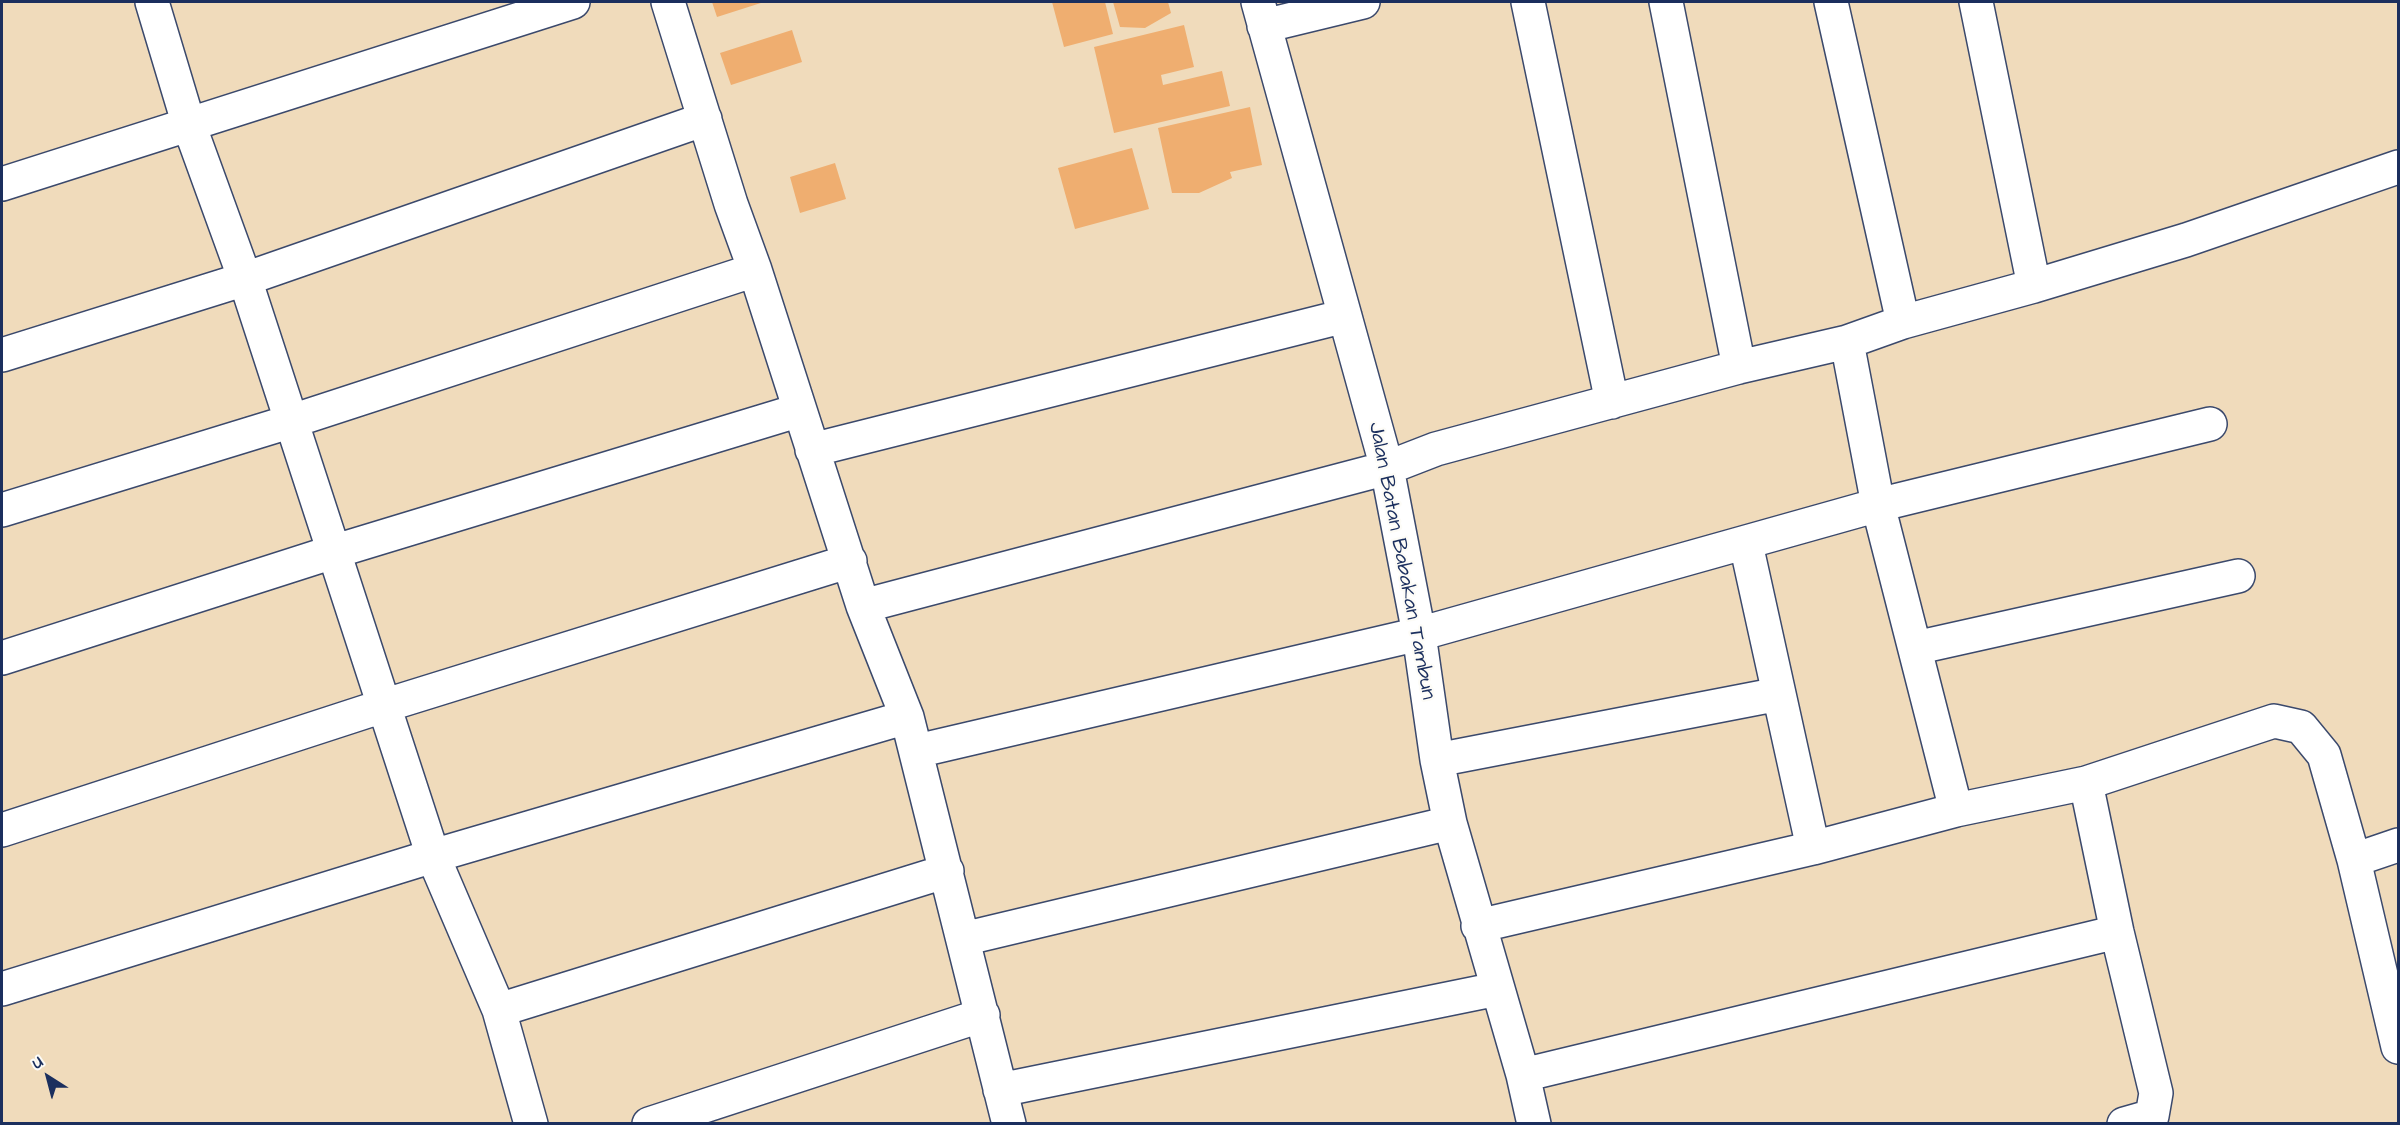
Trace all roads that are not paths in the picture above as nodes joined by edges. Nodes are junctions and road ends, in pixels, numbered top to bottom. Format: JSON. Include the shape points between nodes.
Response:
{"nodes":[{"id":1,"x":152,"y":2,"type":"edge"},
{"id":2,"x":573,"y":2,"type":"edge"},
{"id":3,"x":668,"y":2,"type":"edge"},
{"id":4,"x":1363,"y":2,"type":"edge"},
{"id":5,"x":1528,"y":2,"type":"edge"},
{"id":6,"x":1666,"y":2,"type":"edge"},
{"id":7,"x":1831,"y":2,"type":"edge"},
{"id":8,"x":1976,"y":2,"type":"edge"},
{"id":9,"x":1261,"y":14,"type":"edge"},
{"id":10,"x":705,"y":119,"type":"junction"},
{"id":11,"x":188,"y":122,"type":"junction"},
{"id":12,"x":2398,"y":167,"type":"edge"},
{"id":13,"x":2,"y":184,"type":"edge"},
{"id":14,"x":755,"y":270,"type":"junction"},
{"id":15,"x":245,"y":279,"type":"junction"},
{"id":16,"x":2034,"y":286,"type":"junction"},
{"id":17,"x":1345,"y":316,"type":"junction"},
{"id":18,"x":1903,"y":322,"type":"junction"},
{"id":19,"x":1847,"y":342,"type":"junction"},
{"id":20,"x":2,"y":355,"type":"edge"},
{"id":21,"x":1739,"y":367,"type":"junction"},
{"id":22,"x":1612,"y":402,"type":"junction"},
{"id":23,"x":800,"y":410,"type":"junction"},
{"id":24,"x":292,"y":421,"type":"junction"},
{"id":25,"x":2210,"y":424,"type":"dead end"},
{"id":26,"x":812,"y":450,"type":"junction"},
{"id":27,"x":1387,"y":468,"type":"junction"},
{"id":28,"x":1878,"y":505,"type":"junction"},
{"id":29,"x":2,"y":510,"type":"edge"},
{"id":30,"x":1746,"y":544,"type":"junction"},
{"id":31,"x":336,"y":551,"type":"junction"},
{"id":32,"x":850,"y":561,"type":"junction"},
{"id":33,"x":2238,"y":576,"type":"dead end"},
{"id":34,"x":864,"y":606,"type":"junction"},
{"id":35,"x":1419,"y":634,"type":"junction"},
{"id":36,"x":1915,"y":648,"type":"junction"},
{"id":37,"x":2,"y":658,"type":"edge"},
{"id":38,"x":1779,"y":694,"type":"junction"},
{"id":39,"x":383,"y":706,"type":"junction"},
{"id":40,"x":907,"y":717,"type":"junction"},
{"id":41,"x":917,"y":751,"type":"junction"},
{"id":42,"x":1437,"y":760,"type":"junction"},
{"id":43,"x":2086,"y":783,"type":"junction"},
{"id":44,"x":1956,"y":810,"type":"junction"},
{"id":45,"x":1450,"y":823,"type":"junction"},
{"id":46,"x":2,"y":830,"type":"edge"},
{"id":47,"x":2398,"y":845,"type":"edge"},
{"id":48,"x":1813,"y":848,"type":"junction"},
{"id":49,"x":433,"y":856,"type":"junction"},
{"id":50,"x":2354,"y":860,"type":"junction"},
{"id":51,"x":947,"y":871,"type":"junction"},
{"id":52,"x":1478,"y":926,"type":"junction"},
{"id":53,"x":2117,"y":932,"type":"junction"},
{"id":54,"x":963,"y":939,"type":"junction"},
{"id":55,"x":2,"y":989,"type":"edge"},
{"id":56,"x":1497,"y":989,"type":"junction"},
{"id":57,"x":499,"y":1010,"type":"junction"},
{"id":58,"x":983,"y":1015,"type":"junction"},
{"id":59,"x":2398,"y":1047,"type":"edge"},
{"id":60,"x":1523,"y":1075,"type":"junction"},
{"id":61,"x":1000,"y":1090,"type":"junction"},
{"id":62,"x":2143,"y":1121,"type":"edge"},
{"id":63,"x":531,"y":1124,"type":"edge"},
{"id":64,"x":649,"y":1124,"type":"edge"},
{"id":65,"x":1009,"y":1124,"type":"edge"},
{"id":66,"x":1534,"y":1124,"type":"edge"}],
"edges":[{"from":1,"to":11,"type":"street"},
{"from":2,"to":11,"type":"street"},
{"from":3,"to":10,"type":"street"},
{"from":4,"to":9,"type":"street"},
{"from":5,"to":22,"type":"street"},
{"from":6,"to":21,"type":"street"},
{"from":7,"to":18,"type":"street"},
{"from":8,"to":16,"type":"street"},
{"from":9,"to":17,"type":"street","name":"Jalan Batan Babakan Tambun"},
{"from":10,"to":14,"type":"street"},
{"from":10,"to":15,"type":"street"},
{"from":11,"to":13,"type":"street"},
{"from":11,"to":15,"type":"street"},
{"from":12,"to":16,"type":"street","via":[[2292,205]]},
{"from":14,"to":23,"type":"street"},
{"from":14,"to":24,"type":"street"},
{"from":15,"to":20,"type":"street"},
{"from":15,"to":24,"type":"street"},
{"from":16,"to":18,"type":"street"},
{"from":17,"to":26,"type":"street"},
{"from":17,"to":27,"type":"street","name":"Jalan Batan Babakan Tambun"},
{"from":18,"to":19,"type":"street"},
{"from":19,"to":21,"type":"street"},
{"from":19,"to":28,"type":"street"},
{"from":21,"to":22,"type":"street"},
{"from":22,"to":27,"type":"street","via":[[1436,449]]},
{"from":23,"to":26,"type":"street"},
{"from":23,"to":31,"type":"street"},
{"from":24,"to":29,"type":"street"},
{"from":24,"to":31,"type":"street"},
{"from":25,"to":28,"type":"street"},
{"from":26,"to":32,"type":"street"},
{"from":27,"to":34,"type":"street"},
{"from":27,"to":35,"type":"street","name":"Jalan Batan Babakan Tambun"},
{"from":28,"to":30,"type":"street"},
{"from":28,"to":36,"type":"street"},
{"from":30,"to":35,"type":"street"},
{"from":30,"to":38,"type":"street"},
{"from":31,"to":37,"type":"street"},
{"from":31,"to":39,"type":"street"},
{"from":32,"to":34,"type":"street"},
{"from":32,"to":39,"type":"street"},
{"from":33,"to":36,"type":"street"},
{"from":34,"to":40,"type":"street"},
{"from":35,"to":41,"type":"street"},
{"from":35,"to":42,"type":"street","name":"Jalan Batan Babakan Tambun"},
{"from":36,"to":44,"type":"street"},
{"from":38,"to":42,"type":"street"},
{"from":38,"to":48,"type":"street"},
{"from":39,"to":46,"type":"street"},
{"from":39,"to":49,"type":"street"},
{"from":40,"to":41,"type":"street"},
{"from":40,"to":49,"type":"street"},
{"from":41,"to":51,"type":"street"},
{"from":42,"to":45,"type":"street","name":"Jalan Batan Babakan Tambun"},
{"from":43,"to":44,"type":"street"},
{"from":43,"to":50,"type":"street","via":[[2274,721],[2301,727],[2324,755]]},
{"from":43,"to":53,"type":"street"},
{"from":44,"to":48,"type":"street"},
{"from":45,"to":52,"type":"street","name":"Jalan Batan Babakan Tambun"},
{"from":45,"to":54,"type":"street"},
{"from":47,"to":50,"type":"street"},
{"from":48,"to":52,"type":"street"},
{"from":49,"to":55,"type":"street"},
{"from":49,"to":57,"type":"street"},
{"from":50,"to":59,"type":"street"},
{"from":51,"to":54,"type":"street"},
{"from":51,"to":57,"type":"street"},
{"from":52,"to":56,"type":"street","name":"Jalan Batan Babakan Tambun"},
{"from":53,"to":60,"type":"street"},
{"from":53,"to":62,"type":"street","via":[[2156,1093]]},
{"from":54,"to":58,"type":"street"},
{"from":56,"to":60,"type":"street","name":"Jalan Batan Babakan Tambun"},
{"from":56,"to":61,"type":"street"},
{"from":57,"to":63,"type":"street"},
{"from":58,"to":61,"type":"street"},
{"from":58,"to":64,"type":"street"},
{"from":60,"to":66,"type":"street","name":"Jalan Batan Babakan Tambun"},
{"from":61,"to":65,"type":"street"}]}
